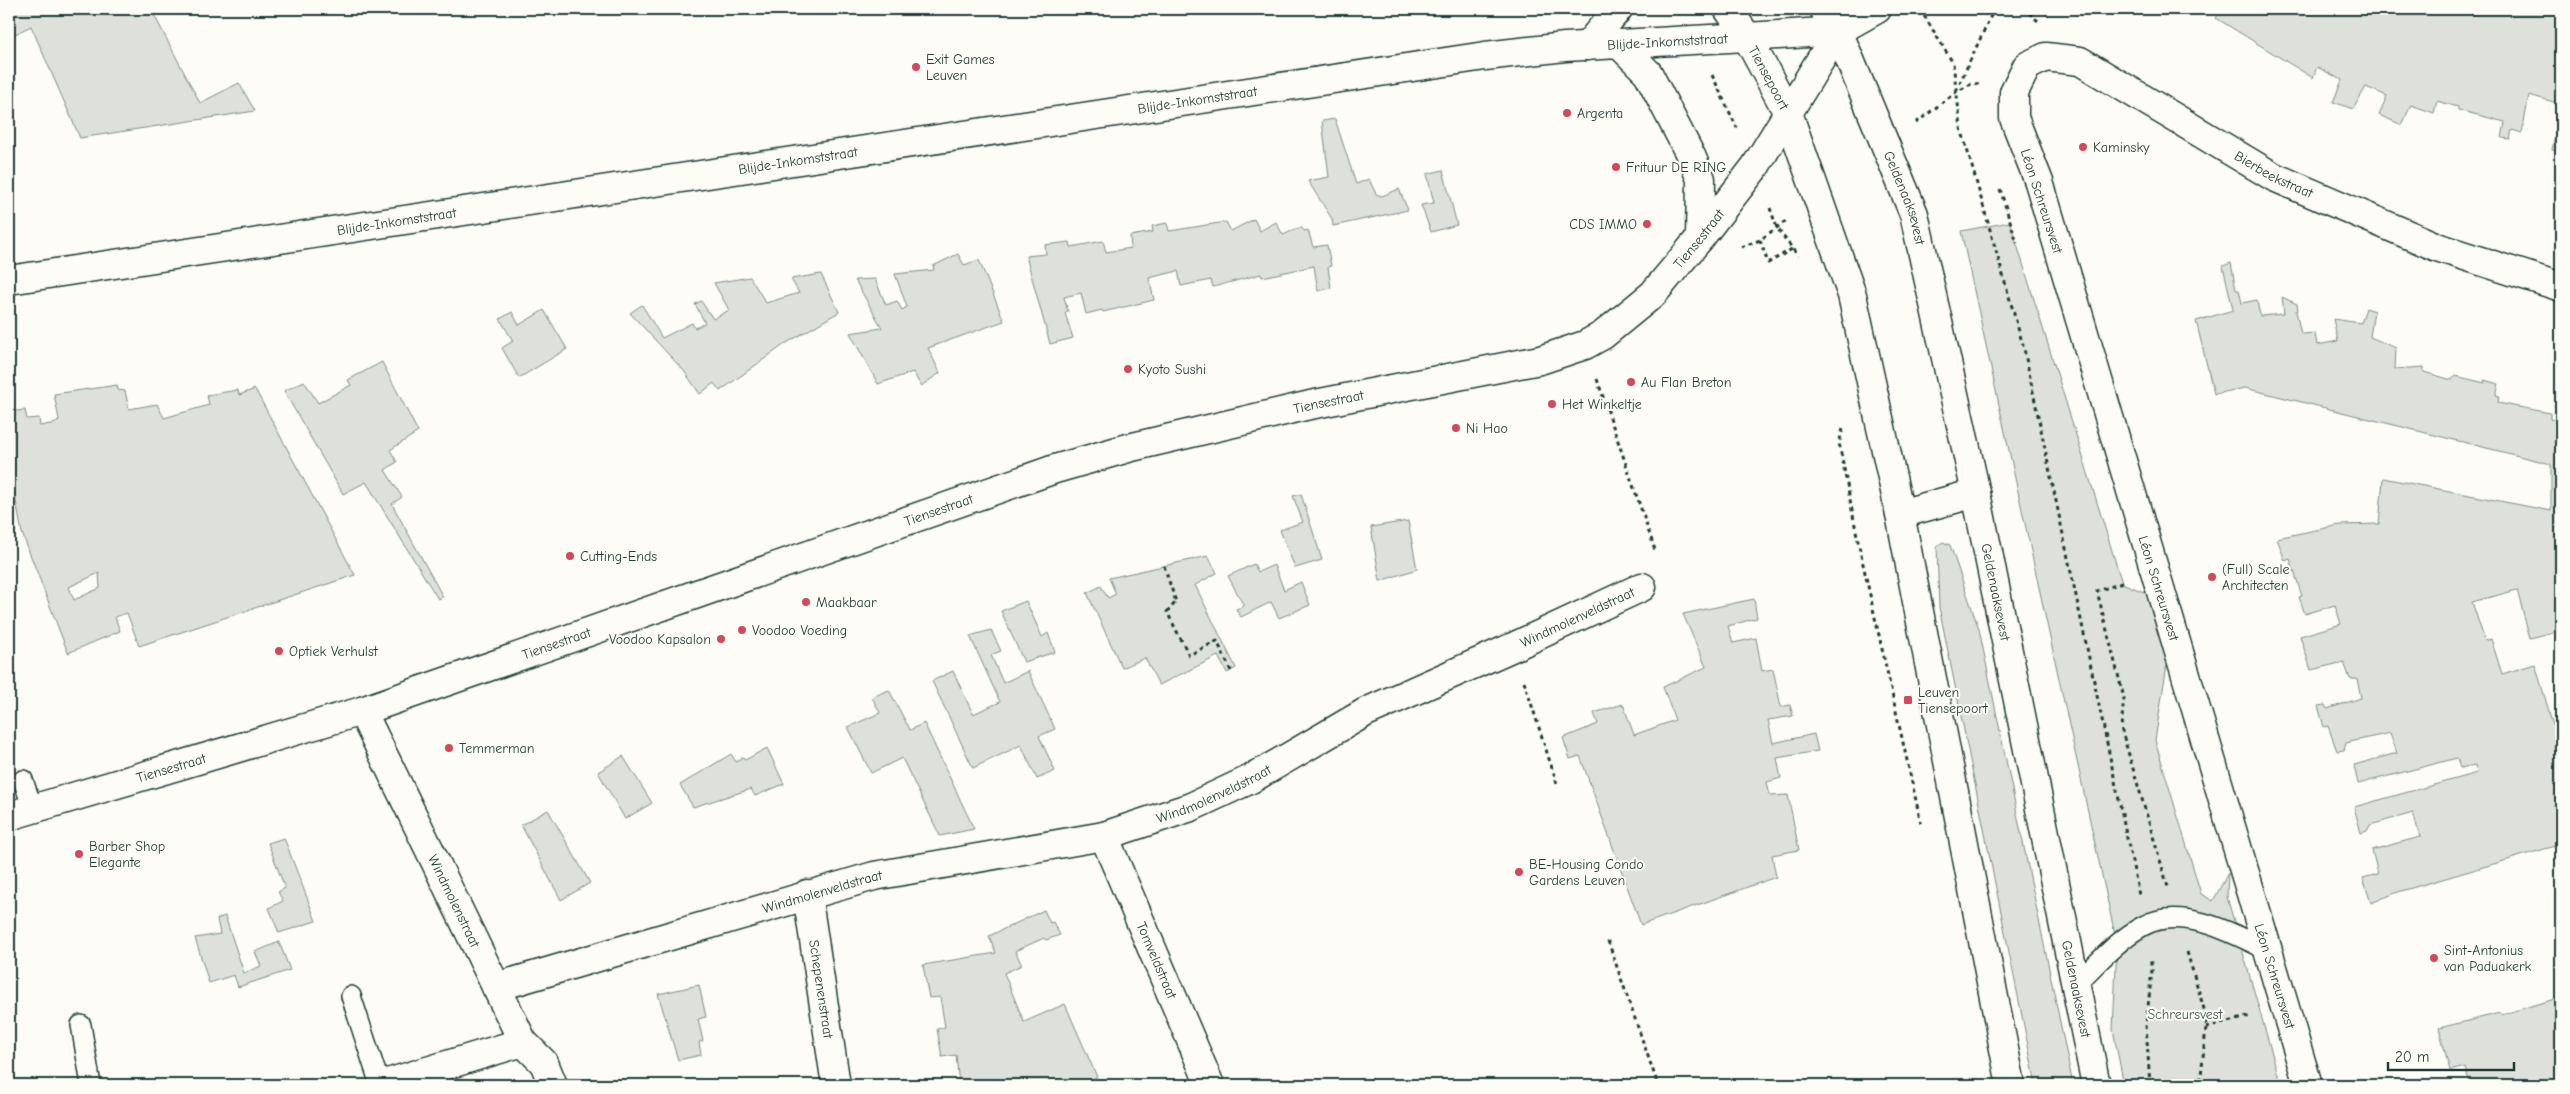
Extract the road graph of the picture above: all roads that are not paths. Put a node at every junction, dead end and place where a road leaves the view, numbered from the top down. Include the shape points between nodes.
1 (1618, 9) edge
2 (1728, 9) edge
3 (1877, 9) edge
4 (1831, 20) edge
5 (1747, 37) junction
6 (1619, 44) junction
7 (1587, 46) junction
8 (2014, 92) joint
9 (1788, 113) junction
10 (1700, 238) junction
11 (9, 280) edge
12 (2561, 287) edge
13 (1976, 493) junction
14 (1900, 514) junction
15 (1642, 587) road end
16 (362, 711) junction
17 (22, 780) dead end
18 (21, 813) edge
19 (1104, 836) junction
20 (807, 894) junction
21 (2267, 950) junction
22 (2076, 984) junction
23 (496, 987) junction
24 (351, 996) dead end
25 (81, 1025) dead end
26 (523, 1042) junction
27 (91, 1085) edge
28 (381, 1085) edge
29 (553, 1085) edge
30 (836, 1085) edge
31 (1210, 1085) edge
32 (2011, 1085) edge
33 (2096, 1085) edge
34 (2308, 1085) edge

1 - 7 street, Blijde-Inkomststraat
2 - 5 street
3 - 4 street
4 - 5 street, Tiensepoort
4 - 9 street, Tiensepoort
4 - 13 street, Geldenaaksevest via 1914,214
5 - 6 street, Blijde-Inkomststraat
5 - 9 street, Tiensepoort
6 - 7 street, Blijde-Inkomststraat
6 - 10 street via 1648,73 1701,179
7 - 11 street, Blijde-Inkomststraat via 1485,56
8 - 12 street, Bierbeekstraat via 2027,66 2046,56 2080,61 2274,177 2437,247
8 - 21 street, Léon Schreursvest via 2014,118 2038,182
9 - 10 street, Tiensestraat via 1755,167
9 - 14 street via 1852,296
10 - 16 street, Tiensestraat via 1652,294 1603,335 1540,360 1310,405 1128,448 1055,469
13 - 14 street
13 - 22 street, Geldenaaksevest
14 - 32 street
15 - 19 street, Windmolenveldstraat via 1366,712 1251,779 1191,806
16 - 18 street, Tiensestraat
16 - 23 street, Windmolenstraat
17 - 18 lane
19 - 20 street, Windmolenveldstraat via 916,867
19 - 31 street, Tomveldstraat
20 - 23 street, Windmolenveldstraat
20 - 30 street, Schepenenstraat
21 - 22 lane via 2206,924 2178,919 2161,920 2145,925 2117,944
21 - 34 street, Léon Schreursvest
22 - 33 street, Geldenaaksevest
23 - 26 street, Windmolenstraat
24 - 28 lane
25 - 27 lane
26 - 28 street
26 - 29 street, Windmolenstraat via 544,1064

